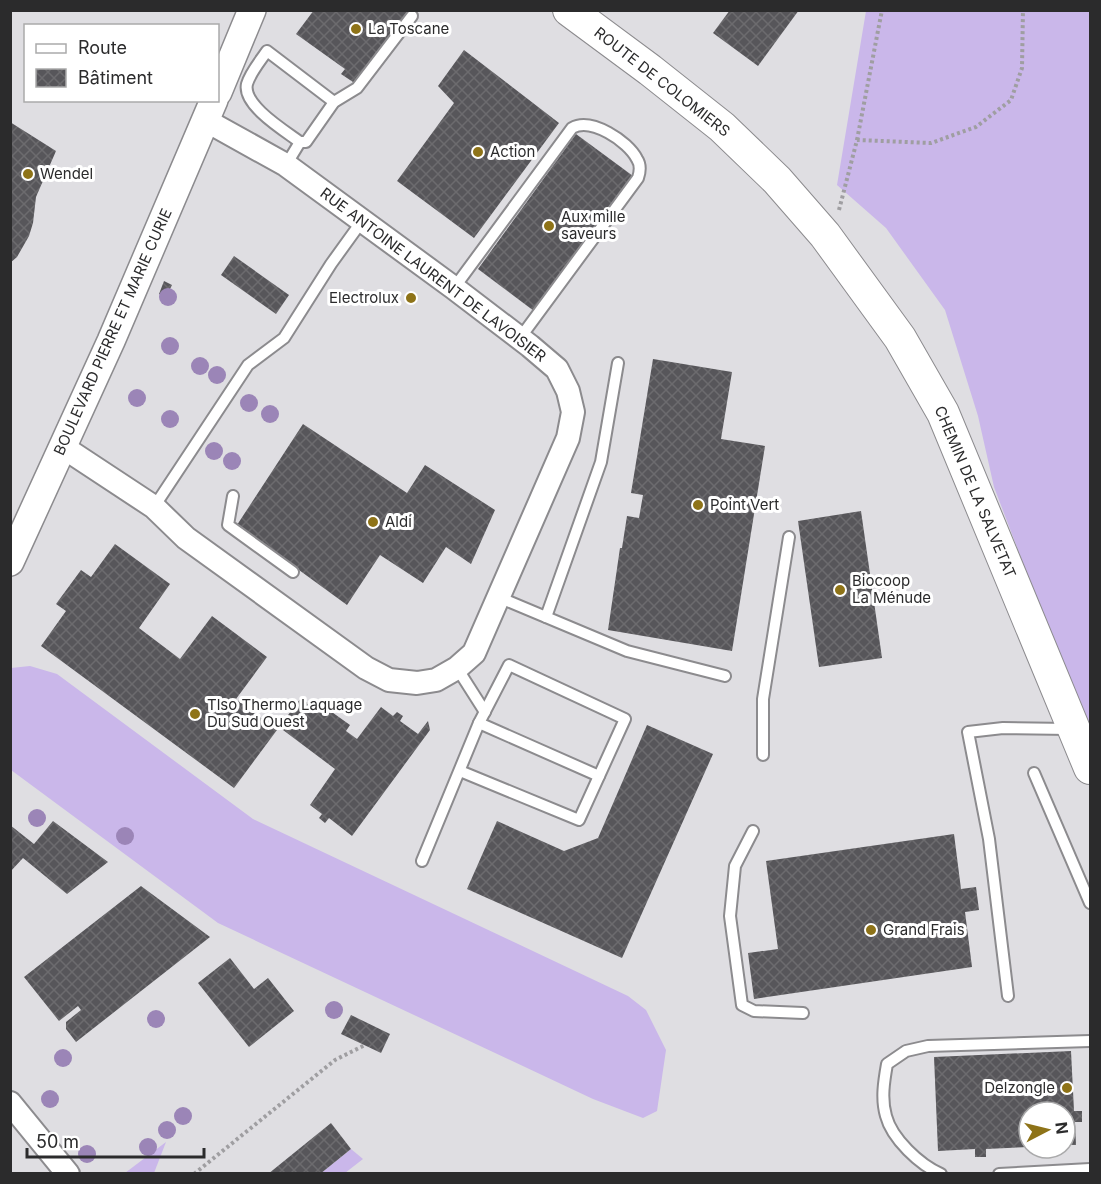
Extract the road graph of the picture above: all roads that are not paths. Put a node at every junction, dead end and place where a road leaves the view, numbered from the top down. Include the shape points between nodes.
1 (569, 10) edge
2 (252, 13) edge
3 (412, 16) dead end
4 (219, 90) edge
5 (334, 102) junction
6 (210, 110) edge
7 (300, 142) junction
8 (286, 165) junction
9 (362, 221) junction
10 (827, 238) joint
11 (454, 288) junction
12 (520, 338) junction
13 (618, 363) dead end
14 (63, 447) junction
15 (233, 496) dead end
16 (154, 507) junction
17 (789, 537) dead end
18 (10, 562) edge
19 (293, 573) dead end
20 (498, 597) junction
21 (546, 617) junction
22 (457, 668) junction
23 (725, 676) dead end
24 (484, 712) junction
25 (479, 723) junction
26 (1073, 729) junction
27 (763, 755) dead end
28 (1090, 768) edge
29 (460, 771) junction
30 (1034, 773) dead end
31 (599, 776) junction
32 (753, 831) dead end
33 (422, 861) dead end
34 (1090, 903) edge
35 (1008, 996) dead end
36 (803, 1013) dead end
37 (1090, 1041) edge
38 (10, 1102) edge
39 (1090, 1169) edge
40 (68, 1173) edge
41 (941, 1173) edge
42 (999, 1173) edge

1 - 10 main road, ROUTE DE COLOMIERS via 722,127 777,180
2 - 4 street
3 - 5 lane via 357,88
5 - 7 lane via 306,142
5 - 7 lane via 267,51 247,82 247,92 252,103
6 - 8 street, RUE ANTOINE LAURENT DE LAVOISIER
6 - 14 street, BOULEVARD PIERRE ET MARIE CURIE
7 - 8 lane
8 - 9 street, RUE ANTOINE LAURENT DE LAVOISIER
9 - 11 street, RUE ANTOINE LAURENT DE LAVOISIER
9 - 16 lane via 284,338 248,365
10 - 26 main road, CHEMIN DE LA SALVETAT via 900,338 943,413
11 - 12 street, RUE ANTOINE LAURENT DE LAVOISIER
11 - 12 lane via 572,128 594,125 621,142 638,160 638,178
12 - 20 street, RUE ANTOINE LAURENT DE LAVOISIER via 557,369 573,412 568,438
13 - 21 lane via 601,462
14 - 16 street, RUE ANTOINE LAURENT DE LAVOISIER
14 - 18 street, BOULEVARD PIERRE ET MARIE CURIE
15 - 19 lane via 228,525
16 - 22 street, RUE ANTOINE LAURENT DE LAVOISIER via 186,538 388,680 436,680
17 - 27 lane via 763,699
20 - 21 lane
20 - 22 street, RUE ANTOINE LAURENT DE LAVOISIER via 474,653
21 - 23 lane via 627,651
22 - 24 lane
24 - 25 lane
24 - 31 lane via 509,665 625,719
25 - 29 lane
25 - 31 lane
26 - 28 main road, CHEMIN DE LA SALVETAT
26 - 35 lane via 968,732 989,839
29 - 31 lane via 579,820
29 - 33 lane
30 - 34 lane
32 - 36 lane via 735,866 730,916 742,1005 754,1011
37 - 41 lane via 928,1046 906,1052 887,1064 883,1088 891,1129 915,1158
38 - 40 street
39 - 42 lane

